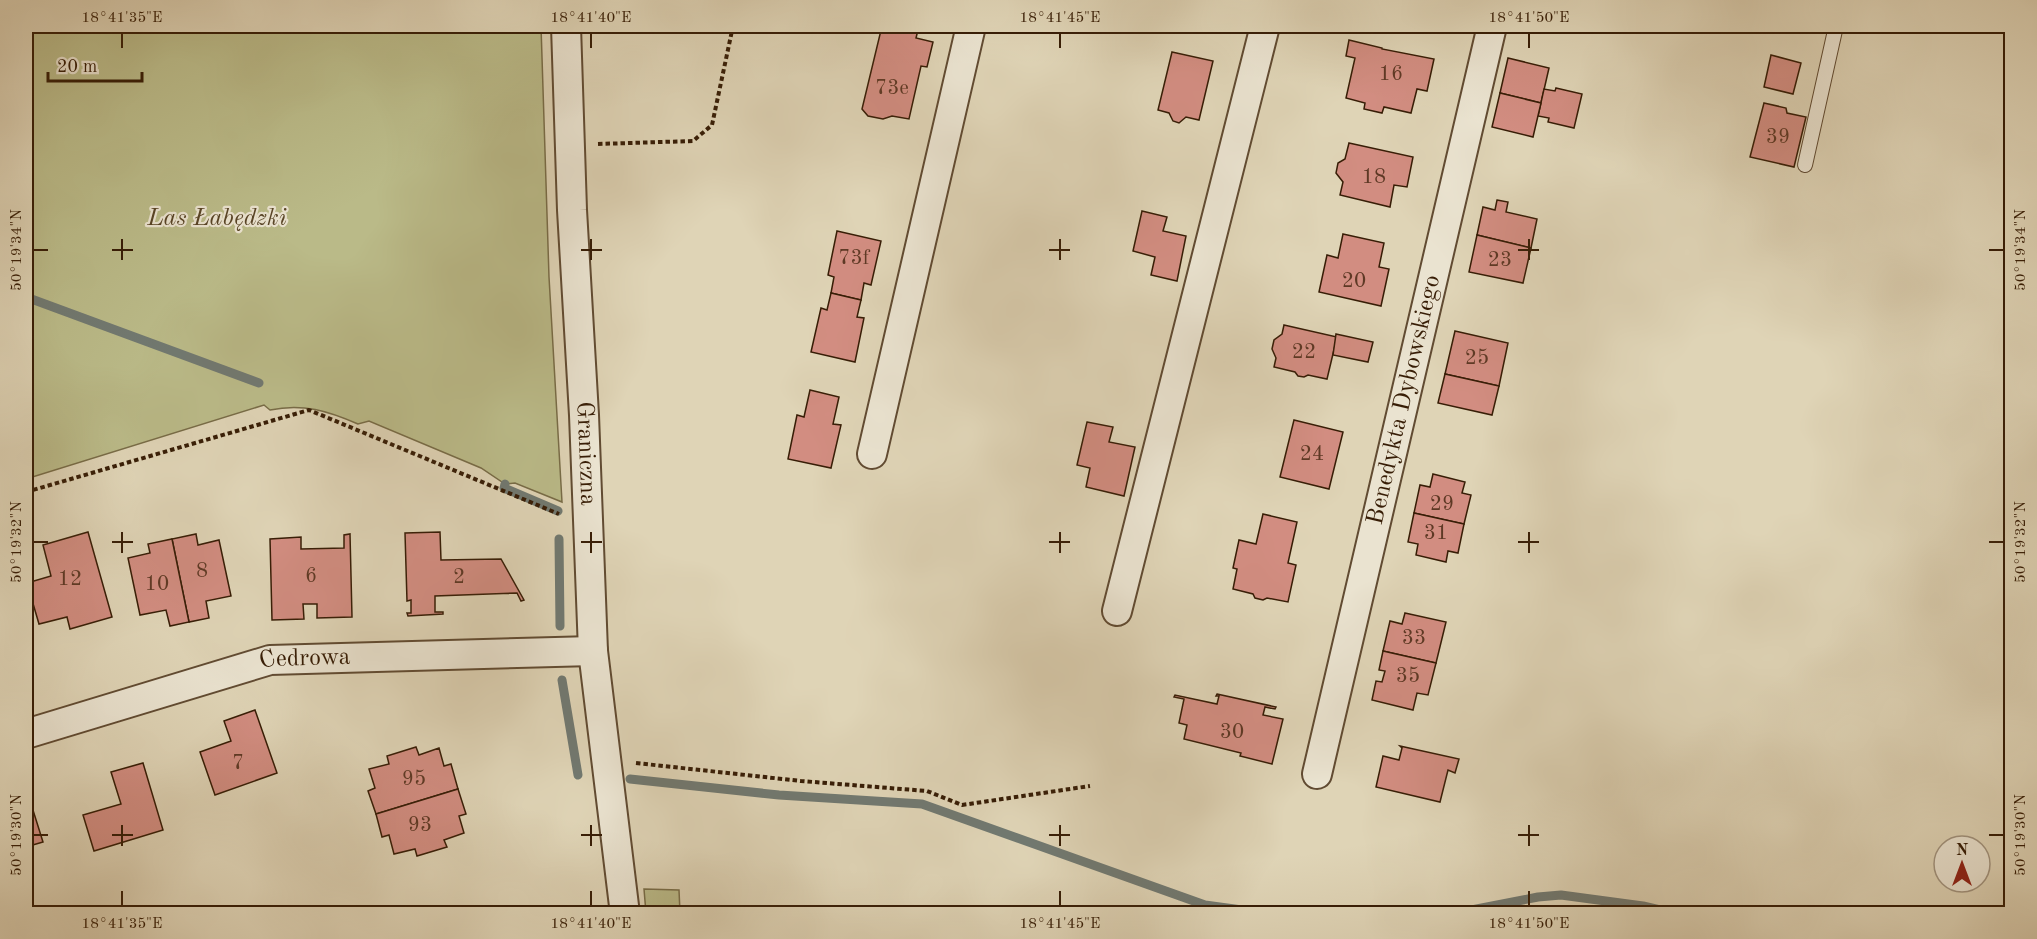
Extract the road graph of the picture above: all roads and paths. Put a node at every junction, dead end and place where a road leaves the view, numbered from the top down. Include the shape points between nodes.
1 (566, 26) edge
2 (733, 26) edge
3 (971, 26) edge
4 (1264, 26) edge
5 (1492, 26) edge
6 (1836, 26) edge
7 (570, 145) junction
8 (1805, 165) dead end
9 (873, 454) dead end
10 (26, 492) edge
11 (588, 526) junction
12 (1117, 611) dead end
13 (593, 651) junction
14 (26, 734) edge
15 (606, 759) junction
16 (1317, 774) dead end
17 (1090, 786) dead end
18 (625, 914) edge

1 - 7 street, Graniczna
2 - 7 path via 711,125 693,141
3 - 9 street
4 - 12 street
5 - 16 street, Benedykta Dybowskiego
6 - 8 lane
7 - 11 street, Graniczna
10 - 11 path via 309,410
11 - 13 street, Graniczna
13 - 14 street, Cedrowa via 270,660
13 - 15 street, Graniczna
15 - 17 path via 801,781 927,790 962,805
15 - 18 street, Graniczna

